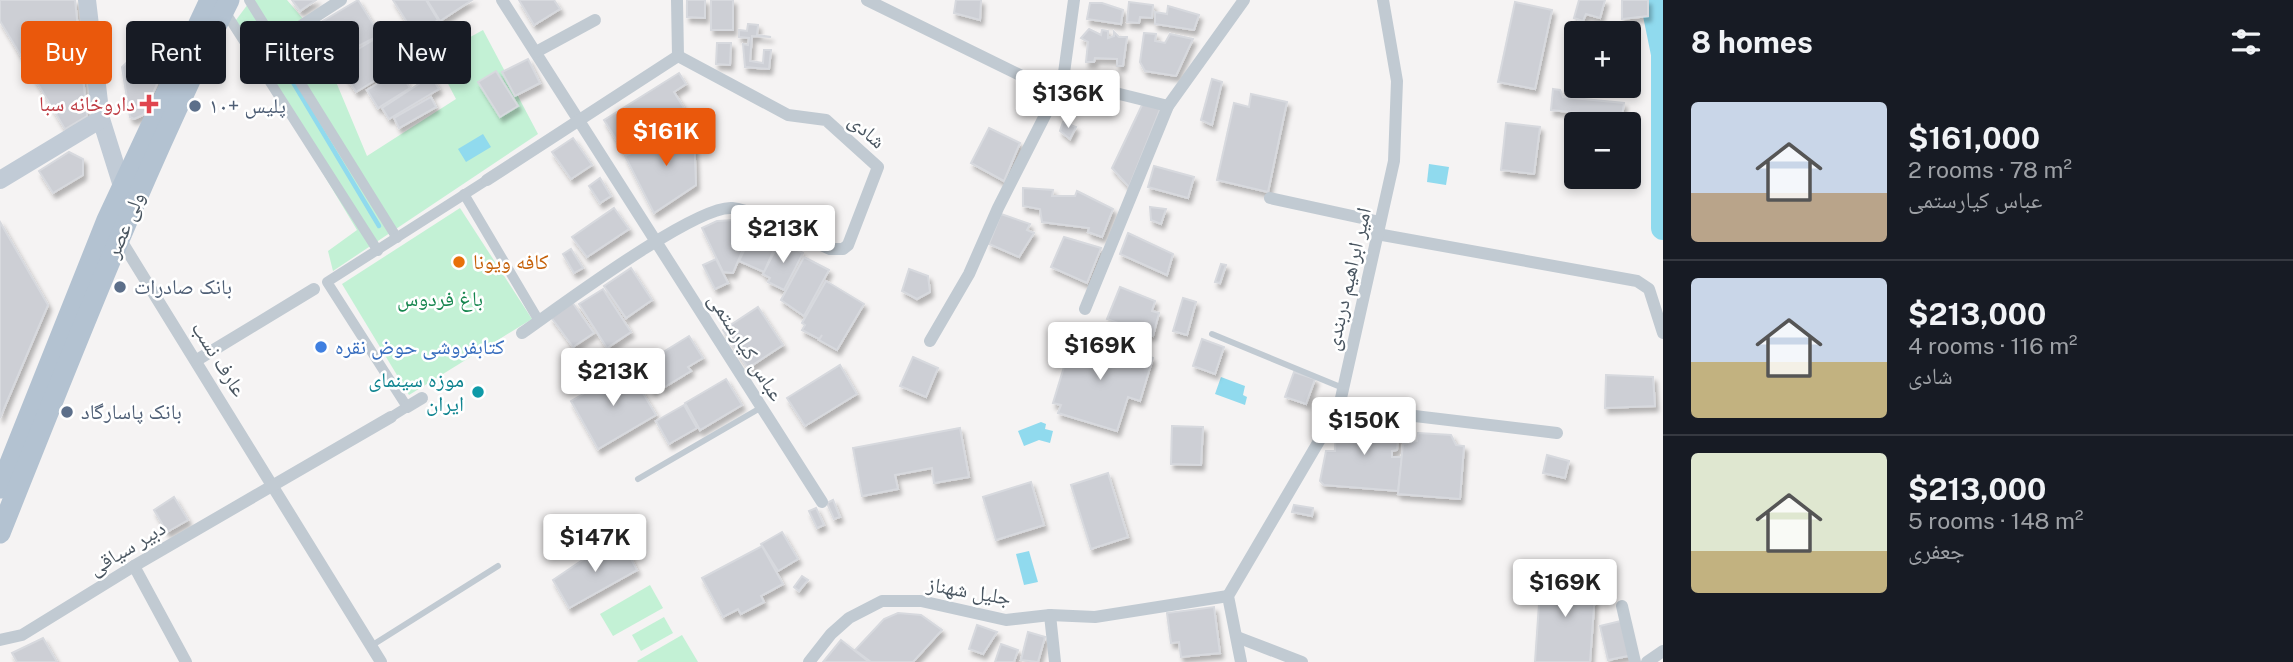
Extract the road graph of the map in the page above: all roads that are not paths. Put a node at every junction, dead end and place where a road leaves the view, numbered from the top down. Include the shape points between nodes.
1 (87, 0) edge
2 (249, 0) edge
3 (341, 0) edge
4 (502, 0) edge
5 (677, 0) edge
6 (867, 0) edge
7 (1074, 0) edge
8 (1244, 0) edge
9 (1383, 0) edge
10 (221, 3) edge
11 (595, 20) dead end
12 (309, 21) edge
13 (536, 52) junction
14 (678, 56) junction
15 (1063, 80) junction
16 (1168, 106) junction
17 (101, 119) junction
18 (580, 122) junction
19 (0, 180) edge
20 (487, 180) joint
21 (130, 191) junction
22 (464, 194) junction
23 (1270, 198) dead end
24 (107, 220) junction
25 (1379, 228) junction
26 (120, 238) junction
27 (397, 238) junction
28 (656, 241) junction
29 (379, 251) junction
30 (327, 282) junction
31 (314, 289) joint
32 (1084, 309) dead end
33 (539, 321) junction
34 (522, 333) dead end
35 (1663, 333) edge
36 (1212, 334) dead end
37 (930, 341) dead end
38 (197, 360) junction
39 (1343, 388) junction
40 (422, 398) dead end
41 (407, 407) junction
42 (762, 407) junction
43 (1339, 407) junction
44 (391, 417) joint
45 (1557, 433) dead end
46 (638, 478) dead end
47 (274, 485) junction
48 (0, 488) edge
49 (822, 502) dead end
50 (0, 533) edge
51 (134, 566) junction
52 (498, 566) dead end
53 (1228, 596) junction
54 (1622, 606) dead end
55 (1050, 615) junction
56 (1237, 637) junction
57 (0, 640) edge
58 (371, 646) junction
59 (1663, 651) edge
60 (186, 662) edge
61 (381, 662) edge
62 (809, 662) edge
63 (1055, 662) edge
64 (1241, 662) edge
65 (1302, 662) edge
66 (1635, 662) edge
67 (1647, 662) edge

1 - 17 main road
2 - 27 street
3 - 12 street
4 - 13 street, عباس کیارستمی
5 - 14 street
6 - 15 street via 1032,81
7 - 15 street
8 - 16 street
9 - 25 street, امیر ابراهیم دربندی via 1397,81 1394,161
10 - 21 main road, ولی عصر
10 - 29 street
11 - 13 street
13 - 18 street, عباس کیارستمی
14 - 18 street
14 - 28 street, شادی via 788,116 826,120 878,167 843,249 830,249 732,208 715,210
15 - 16 street
15 - 37 street via 969,274
16 - 32 street
17 - 19 main road
17 - 21 main road
18 - 20 street
18 - 28 street, عباس کیارستمی
20 - 22 street
21 - 24 main road, ولی عصر
21 - 26 main road, ولی عصر
22 - 27 street
22 - 33 street
23 - 25 street
24 - 26 street, عارف نسب
24 - 48 main road, ولی عصر
25 - 35 street via 1631,279 1647,286
25 - 39 street, امیر ابراهیم دربندی
26 - 38 street, عارف نسب
26 - 50 main road, ولی عصر
27 - 29 street
28 - 33 street
28 - 42 street, عباس کیارستمی
29 - 30 street
30 - 31 street
30 - 41 street
31 - 38 street
33 - 34 street
36 - 39 lane
38 - 47 street, عارف نسب
39 - 43 street, امیر ابراهیم دربندی
40 - 41 street
41 - 44 street
42 - 46 lane
42 - 49 street, عباس کیارستمی
43 - 45 street
43 - 53 street, امیر ابراهیم دربندی
44 - 47 street, دبیر سیاقی
47 - 51 street, دبیر سیاقی
47 - 58 street, عارف نسب
51 - 57 street, دبیر سیاقی via 22,635
51 - 60 street
52 - 58 lane
53 - 55 street, جلیل شهناز via 1094,617
53 - 56 street
54 - 66 street
55 - 62 street, جلیل شهناز via 1006,620 920,601 882,601 849,618
55 - 63 street
56 - 64 street
56 - 65 street
58 - 61 street, عارف نسب
59 - 67 street

